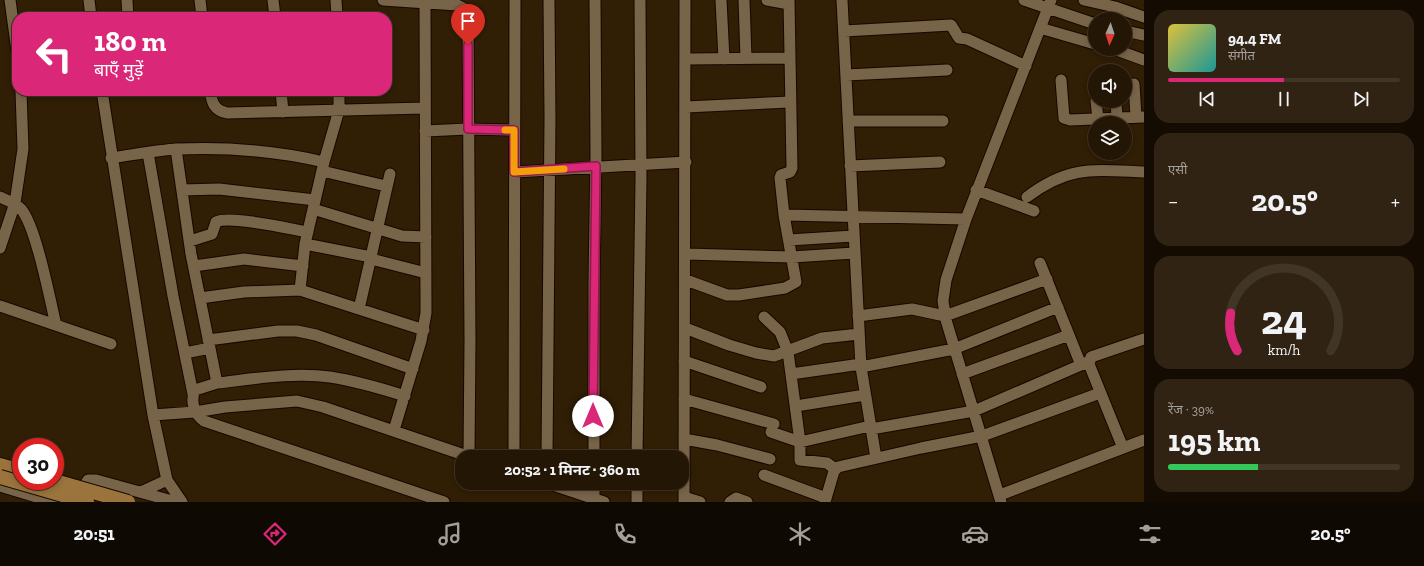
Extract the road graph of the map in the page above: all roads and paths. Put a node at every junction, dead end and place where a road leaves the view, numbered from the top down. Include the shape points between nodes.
1 (10, 0) edge
2 (89, 0) edge
3 (127, 0) edge
4 (200, 0) edge
5 (273, 0) edge
6 (336, 0) edge
7 (383, 0) edge
8 (514, 0) edge
9 (549, 0) edge
10 (595, 0) edge
11 (640, 0) edge
12 (685, 0) edge
13 (721, 0) edge
14 (744, 0) edge
15 (767, 0) edge
16 (842, 0) edge
17 (1024, 0) edge
18 (1084, 0) edge
19 (425, 2) junction
20 (789, 2) edge
21 (1049, 4) edge
22 (90, 12) edge
23 (128, 12) edge
24 (201, 12) edge
25 (274, 12) edge
26 (337, 12) edge
27 (12, 15) edge
28 (1144, 17) edge
29 (1088, 21) edge
30 (1040, 28) junction
31 (844, 31) junction
32 (1132, 32) edge
33 (1144, 35) edge
34 (1088, 42) edge
35 (1132, 56) edge
36 (746, 58) junction
37 (789, 58) junction
38 (687, 59) junction
39 (724, 59) junction
40 (1144, 60) edge
41 (1026, 66) junction
42 (947, 70) dead end
43 (846, 75) junction
44 (1061, 80) dead end
45 (1134, 84) dead end
46 (21, 96) edge
47 (103, 96) edge
48 (211, 96) edge
49 (281, 96) edge
50 (339, 96) edge
51 (790, 102) junction
52 (686, 107) junction
53 (425, 108) junction
54 (339, 110) junction
55 (283, 112) junction
56 (1140, 117) edge
57 (1088, 119) edge
58 (848, 120) junction
59 (943, 121) dead end
60 (468, 129) junction
61 (514, 130) junction
62 (425, 131) junction
63 (176, 149) junction
64 (148, 153) junction
65 (111, 158) junction
66 (686, 162) junction
67 (940, 162) dead end
68 (641, 165) junction
69 (596, 166) junction
70 (850, 166) junction
71 (323, 167) junction
72 (549, 170) junction
73 (514, 172) junction
74 (1144, 172) edge
75 (390, 174) dead end
76 (386, 186) junction
77 (182, 190) junction
78 (976, 190) junction
79 (1027, 197) dead end
80 (0, 198) edge
81 (15, 203) junction
82 (314, 204) junction
83 (1034, 211) dead end
84 (784, 215) junction
85 (852, 216) junction
86 (966, 219) junction
87 (378, 229) junction
88 (308, 232) junction
89 (853, 236) junction
90 (426, 237) junction
91 (789, 240) junction
92 (190, 241) junction
93 (305, 244) junction
94 (0, 248) edge
95 (854, 253) junction
96 (686, 254) junction
97 (792, 258) junction
98 (371, 259) junction
99 (1040, 263) dead end
100 (194, 266) junction
101 (303, 266) junction
102 (426, 273) junction
103 (1047, 279) junction
104 (686, 280) junction
105 (300, 290) junction
106 (200, 298) junction
107 (0, 306) edge
108 (1058, 307) junction
109 (359, 309) junction
110 (858, 316) junction
111 (945, 316) junction
112 (764, 317) dead end
113 (56, 325) junction
114 (685, 328) junction
115 (424, 330) junction
116 (859, 334) junction
117 (1069, 335) junction
118 (1144, 339) edge
119 (110, 344) dead end
120 (209, 344) junction
121 (954, 349) junction
122 (788, 352) junction
123 (185, 353) junction
124 (684, 362) junction
125 (1086, 363) junction
126 (861, 366) junction
127 (413, 369) junction
128 (791, 374) junction
129 (962, 374) junction
130 (217, 383) junction
131 (761, 387) dead end
132 (1100, 393) junction
133 (193, 394) junction
134 (865, 395) junction
135 (405, 396) junction
136 (684, 399) junction
137 (796, 406) junction
138 (974, 411) junction
139 (195, 412) junction
140 (153, 415) junction
141 (870, 427) junction
142 (394, 430) junction
143 (982, 436) junction
144 (684, 439) junction
145 (1144, 440) edge
146 (800, 442) junction
147 (1123, 448) junction
148 (470, 450) edge
149 (514, 450) edge
150 (547, 450) edge
151 (594, 450) edge
152 (637, 450) edge
153 (455, 452) edge
154 (876, 458) junction
155 (770, 459) dead end
156 (0, 465) edge
157 (12, 468) edge
158 (835, 469) junction
159 (764, 475) dead end
160 (0, 477) edge
161 (168, 480) junction
162 (64, 484) edge
163 (0, 486) edge
164 (568, 490) edge
165 (596, 490) edge
166 (637, 490) edge
167 (140, 492) junction
168 (1000, 498) edge
169 (599, 500) edge
170 (684, 500) edge
171 (826, 500) edge
172 (53, 502) edge
173 (77, 502) edge
174 (87, 502) edge
175 (128, 502) edge
176 (176, 502) edge
177 (182, 502) edge
178 (444, 502) edge
179 (637, 502) edge
180 (700, 502) edge
181 (730, 502) edge
182 (747, 502) edge

1 - 27 street
2 - 22 street
3 - 23 street
4 - 24 street
5 - 25 street
6 - 26 street
7 - 19 street
8 - 61 street
9 - 72 street
10 - 69 street
11 - 68 street
12 - 38 street
13 - 39 street
14 - 36 street
15 - 20 street
16 - 31 street
17 - 21 street
18 - 28 street
19 - 53 street
19 - 60 street via 457,5 466,12
20 - 37 street
21 - 29 street
21 - 30 street
30 - 34 street
30 - 41 street
31 - 41 street via 951,25 959,38
31 - 43 street
32 - 33 street
35 - 40 street
36 - 37 street
36 - 39 street
37 - 51 street
38 - 39 street
38 - 52 street
41 - 78 street
42 - 43 street
43 - 58 street
44 - 57 street via 1064,118
45 - 56 street
46 - 81 street via 23,149
47 - 65 street
48 - 55 street via 212,102 220,112
49 - 55 street
50 - 54 street
51 - 52 street
51 - 84 street via 792,168 780,178
52 - 66 street
53 - 54 street
53 - 62 street
54 - 55 street
54 - 71 street
58 - 59 street
58 - 70 street
60 - 61 street
60 - 62 street
60 - 148 street
61 - 73 street
62 - 90 street
63 - 64 street
63 - 71 street via 218,148 281,153
63 - 77 street
64 - 65 street
64 - 123 street
65 - 140 street
66 - 68 street
66 - 96 street
67 - 70 street
68 - 69 street
68 - 152 street
69 - 72 street
69 - 151 street
70 - 85 street
71 - 76 street
71 - 82 street
72 - 73 street
72 - 150 street
73 - 149 street
74 - 79 street via 1084,170 1057,178
75 - 76 street
76 - 87 street
77 - 82 street via 219,189
77 - 92 street
78 - 83 street
78 - 86 street
80 - 81 street
81 - 94 street
81 - 113 street via 31,225
82 - 87 street
82 - 88 street
84 - 85 street
84 - 91 street
85 - 86 street
85 - 89 street
86 - 111 street via 946,280 943,301
87 - 90 street via 402,236
87 - 98 street
88 - 92 street via 223,220 216,222 212,234
88 - 93 street
89 - 91 street
89 - 95 street
90 - 102 street
91 - 97 street
92 - 100 street
93 - 98 street
93 - 101 street
95 - 97 street
95 - 110 street
96 - 97 street
96 - 104 street
97 - 104 street via 796,282 785,288 727,295
98 - 102 street
98 - 109 street
99 - 103 street
100 - 101 street via 244,259
100 - 106 street
101 - 105 street
102 - 115 street
103 - 108 street
103 - 111 street
104 - 114 street
105 - 106 street via 244,292
105 - 109 street
106 - 120 street
107 - 113 street
108 - 117 street
108 - 121 street
109 - 115 street
110 - 111 street via 912,309
110 - 116 street
111 - 121 street
112 - 122 street via 780,332
113 - 119 street
114 - 122 street via 756,354 774,356
114 - 124 street
115 - 127 street
116 - 122 street via 822,338
116 - 126 street
117 - 125 street
117 - 129 street
118 - 125 street via 1091,357
120 - 123 street
120 - 127 street via 278,331 297,331 316,335
120 - 130 street
121 - 126 street
121 - 129 street
122 - 128 street
123 - 133 street
124 - 131 street
124 - 136 street
125 - 132 street via 1089,364
125 - 138 street
126 - 128 street
126 - 134 street
127 - 135 street
128 - 137 street
129 - 138 street
130 - 133 street via 198,388
130 - 135 street via 297,376 329,377
132 - 143 street
132 - 147 street
133 - 139 street
134 - 137 street
134 - 141 street
135 - 142 street
136 - 144 street
136 - 146 street via 772,428
137 - 146 street
138 - 141 street
138 - 143 street
139 - 140 street
139 - 142 street via 225,406 297,401
139 - 178 street via 204,421
140 - 161 street
141 - 146 street
141 - 154 street
142 - 153 street
143 - 154 street
143 - 168 street
144 - 155 street
144 - 170 street
145 - 147 street
146 - 158 street via 802,462 827,463
147 - 168 street
154 - 158 street
156 - 157 main road
158 - 171 street
159 - 171 street
160 - 174 main road, bridge
161 - 167 street
161 - 177 street
162 - 175 main road, bridge
163 - 172 street
164 - 169 street
165 - 169 street
166 - 179 street
167 - 173 street via 88,480 79,493
167 - 176 street
170 - 180 street
181 - 182 street via 736,498

